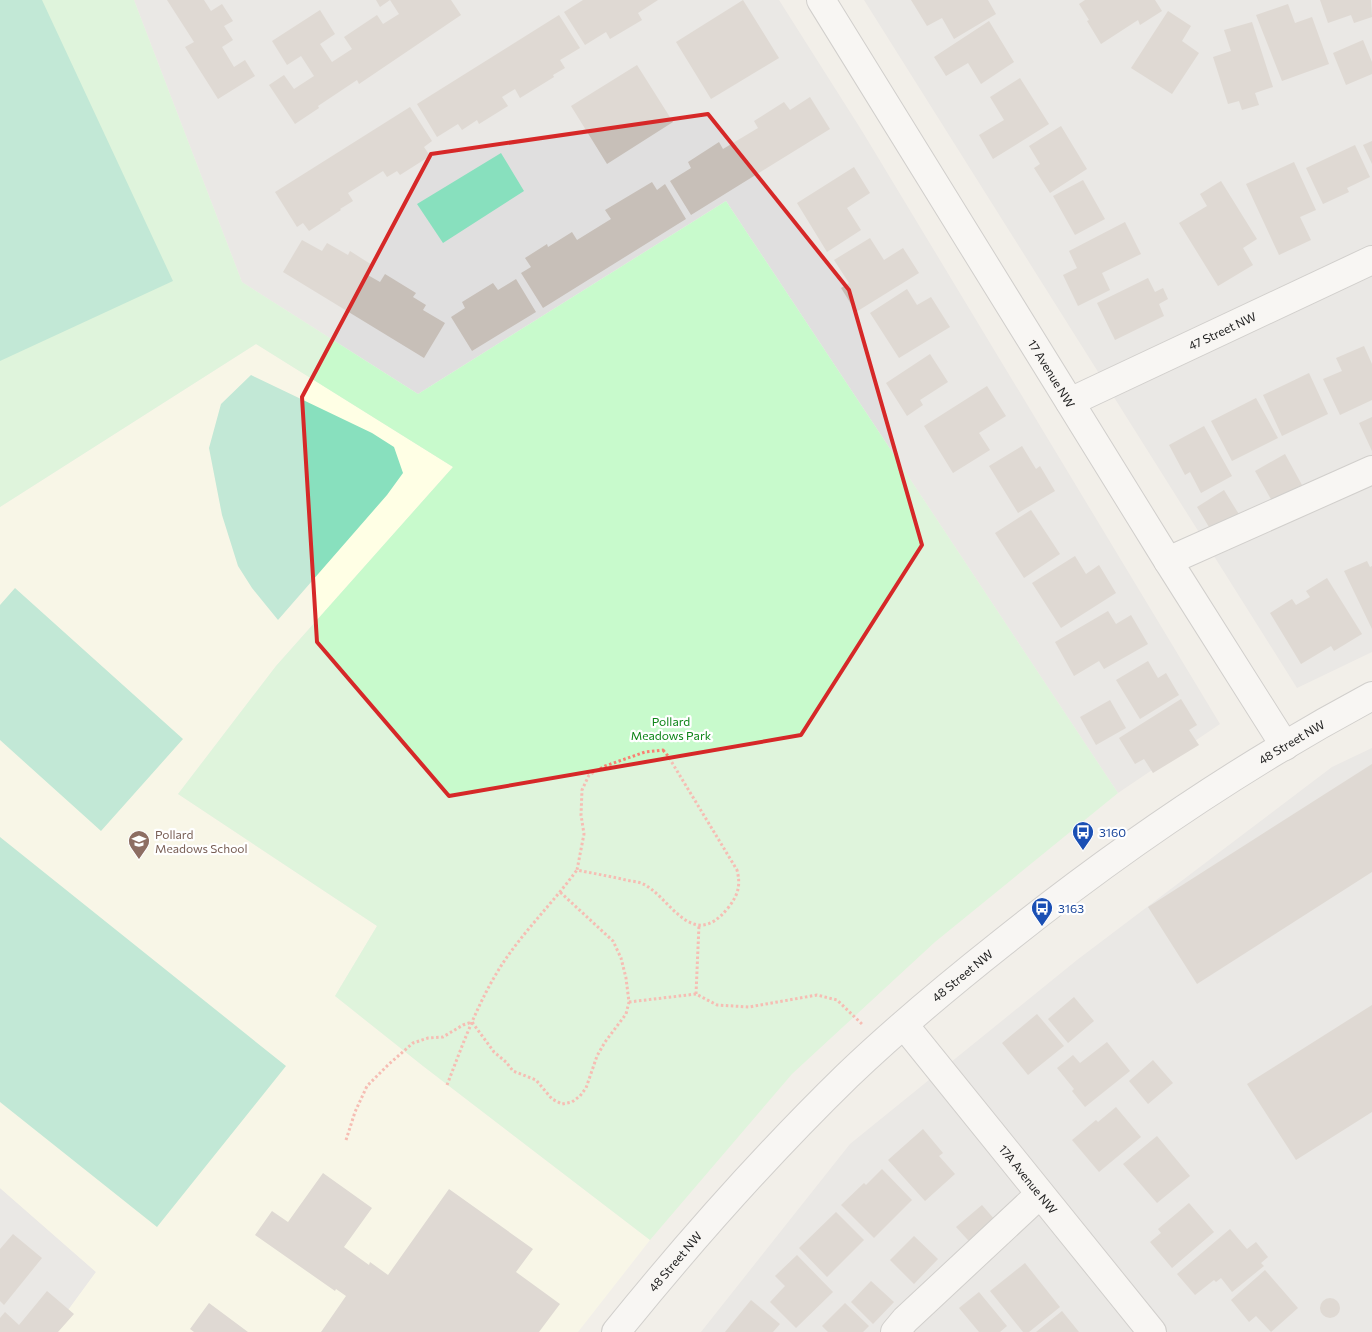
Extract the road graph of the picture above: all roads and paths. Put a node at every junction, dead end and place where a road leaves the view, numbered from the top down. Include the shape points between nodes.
1 (821, 0) edge
2 (1372, 260) edge
3 (1070, 402) junction
4 (1372, 470) edge
5 (1168, 561) junction
6 (1372, 696) edge
7 (1285, 746) junction
8 (577, 870) junction
9 (560, 892) junction
10 (699, 925) junction
11 (696, 994) junction
12 (629, 1002) junction
13 (472, 1022) junction
14 (904, 1025) junction
15 (864, 1026) dead end
16 (447, 1085) dead end
17 (346, 1140) dead end
18 (1040, 1194) junction
19 (905, 1328) edge
20 (616, 1332) edge
21 (1152, 1332) edge

1 - 3 street, 17 Avenue NW
2 - 3 street, 47 Street NW
3 - 5 street, 17 Avenue NW
4 - 5 street
5 - 7 street, 17 Avenue NW
6 - 7 street, 48 Street NW
7 - 14 street, 48 Street NW via 1149,833 1068,890
8 - 9 path
8 - 10 path via 641,883 684,920
8 - 10 path via 584,834 582,790 589,776 605,766 645,752 663,750 737,870 740,883 734,900 725,911 712,922
9 - 12 path via 614,941 625,971
9 - 13 path via 508,957 478,1006
10 - 11 path
11 - 12 path
11 - 15 path via 717,1005 749,1007 817,995 838,1000
12 - 13 path via 626,1014 597,1056 586,1088 572,1102 562,1104 552,1099 536,1080 513,1072
13 - 16 path
13 - 17 path via 443,1037 413,1043 389,1064 367,1086
14 - 18 street, 17A Avenue NW
14 - 20 street, 48 Street NW via 849,1074 756,1169 702,1228
18 - 19 street
18 - 21 street, 17A Avenue NW

